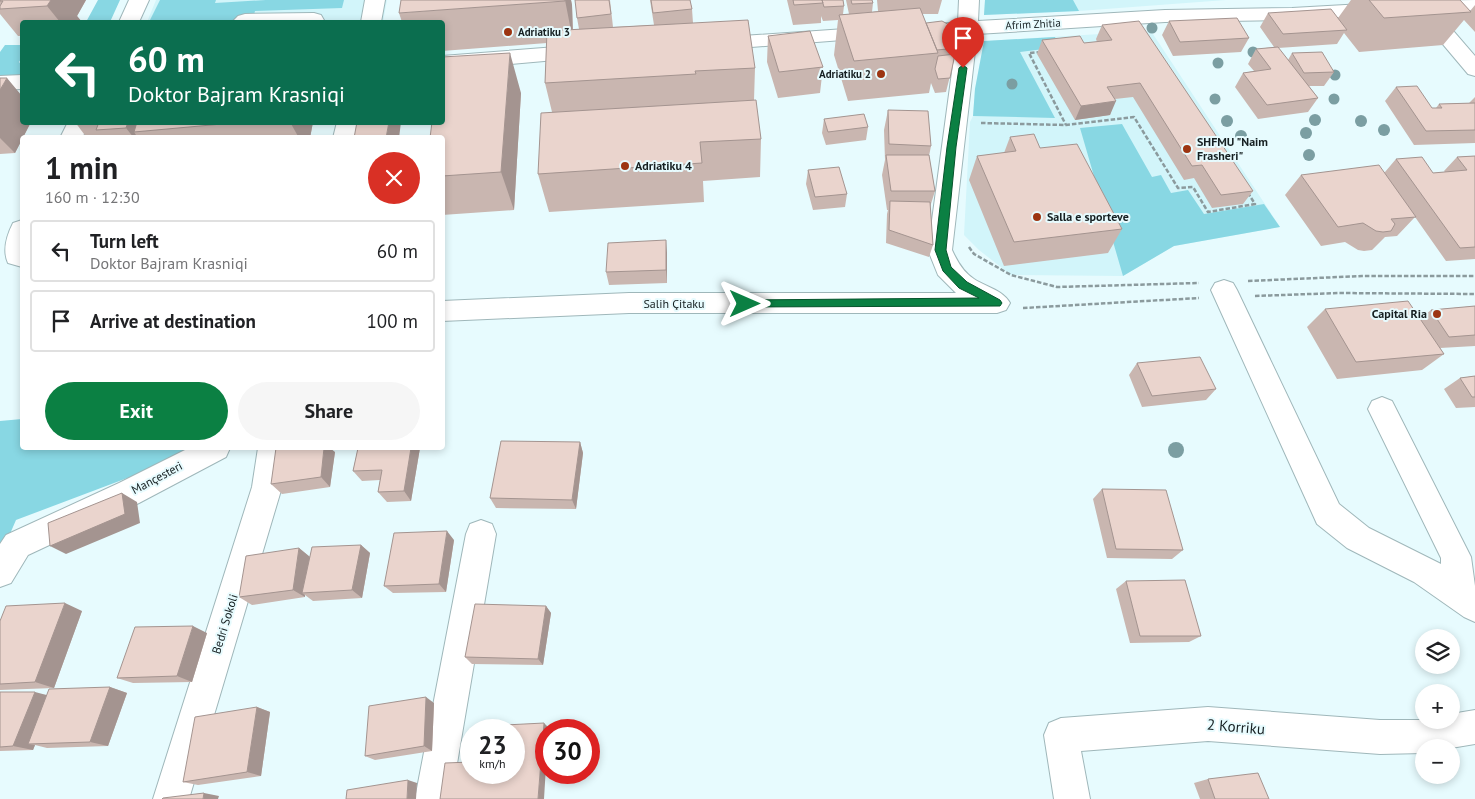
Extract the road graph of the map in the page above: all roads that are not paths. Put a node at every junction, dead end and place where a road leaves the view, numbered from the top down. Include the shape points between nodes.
1 (139, 0) edge
2 (375, 0) edge
3 (969, 0) edge
4 (1475, 4) edge
5 (1421, 7) junction
6 (130, 20) edge
7 (245, 20) edge
8 (295, 20) edge
9 (295, 20) edge
10 (314, 20) edge
11 (371, 20) edge
12 (968, 28) junction
13 (697, 45) edge
14 (598, 51) edge
15 (445, 63) edge
16 (1475, 70) edge
17 (20, 82) edge
18 (0, 83) edge
19 (20, 234) edge
20 (20, 257) edge
21 (1224, 290) dead end
22 (445, 311) edge
23 (1382, 409) dead end
24 (212, 450) edge
25 (272, 450) edge
26 (481, 534) dead end
27 (0, 572) edge
28 (1467, 600) edge
29 (1475, 727) edge
30 (171, 799) edge
31 (433, 799) edge
32 (1072, 799) edge

1 - 6 street
2 - 11 street
3 - 12 street
4 - 5 street, Afrim Zhitia
5 - 12 street, Afrim Zhitia via 1165,16
5 - 16 street
7 - 8 street
9 - 10 street
12 - 13 street, Afrim Zhitia
12 - 22 street, Salih Çitaku via 940,250 947,268 963,285 996,303 629,304
14 - 15 street
17 - 18 street
19 - 20 street
21 - 28 street via 1328,514 1358,538 1425,571
23 - 28 street via 1456,557
24 - 27 street, Mançesteri via 17,545
25 - 30 street, Bedri Sokoli via 267,486
26 - 31 street
29 - 32 street, 2 Korriku via 1426,736 1380,738 1208,724 1061,735

